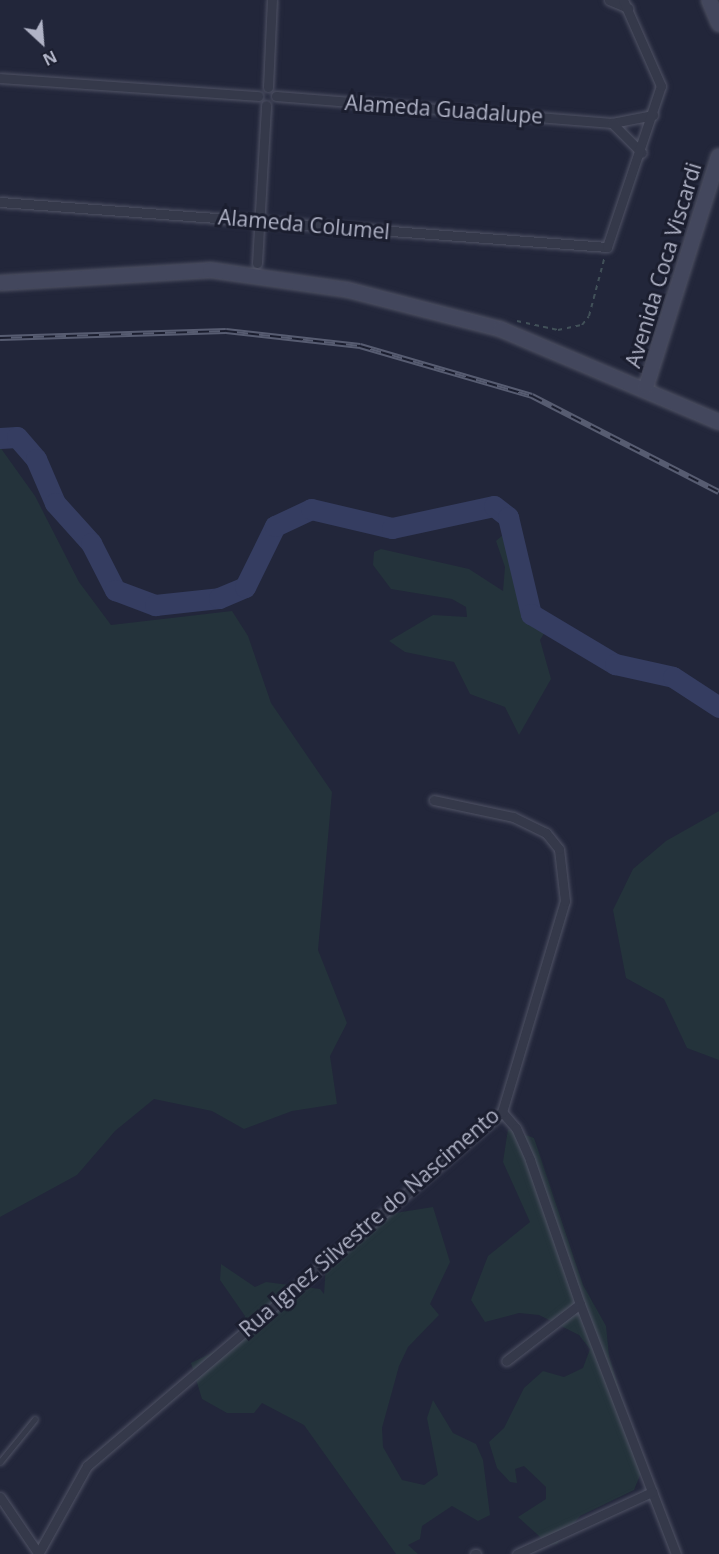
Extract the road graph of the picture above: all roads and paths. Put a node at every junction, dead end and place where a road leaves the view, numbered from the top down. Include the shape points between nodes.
1 (272, 0) edge
2 (609, 0) edge
3 (709, 0) edge
4 (626, 4) edge
5 (719, 24) edge
6 (0, 78) edge
7 (268, 87) junction
8 (258, 96) junction
9 (276, 96) junction
10 (266, 105) junction
11 (653, 115) junction
12 (612, 123) junction
13 (642, 153) junction
14 (719, 156) edge
15 (0, 202) edge
16 (259, 220) junction
17 (607, 247) junction
18 (257, 262) dead end
19 (0, 283) edge
20 (505, 318) dead end
21 (646, 387) junction
22 (719, 422) edge
23 (434, 800) dead end
24 (502, 1112) junction
25 (580, 1304) junction
26 (506, 1361) dead end
27 (35, 1419) dead end
28 (0, 1462) edge
29 (652, 1492) junction
30 (0, 1497) edge
31 (38, 1554) edge
32 (517, 1554) edge
33 (676, 1554) edge

1 - 7 street
2 - 4 street
3 - 5 main road
4 - 11 street via 661,79
6 - 8 street
7 - 8 street
7 - 9 street
8 - 10 street
9 - 10 street
9 - 12 street, Alameda Guadalupe
10 - 16 street
11 - 12 street, Alameda Guadalupe
11 - 13 street
12 - 13 street
13 - 17 street
14 - 21 main road, Avenida Coca Viscardi
15 - 16 street, Alameda Columel
16 - 17 street, Alameda Columel
16 - 18 street
17 - 20 path via 589,316 582,325 558,330
19 - 21 main road via 237,272 442,310
21 - 22 main road
23 - 24 street, Rua Ignez Silvestre do Nascimento via 513,817 546,833 560,849 566,901
24 - 25 street via 516,1128 530,1160
24 - 31 street, Rua Ignez Silvestre do Nascimento via 87,1466
25 - 26 street
25 - 29 street
27 - 28 lane
29 - 32 street
29 - 33 street
30 - 31 street

